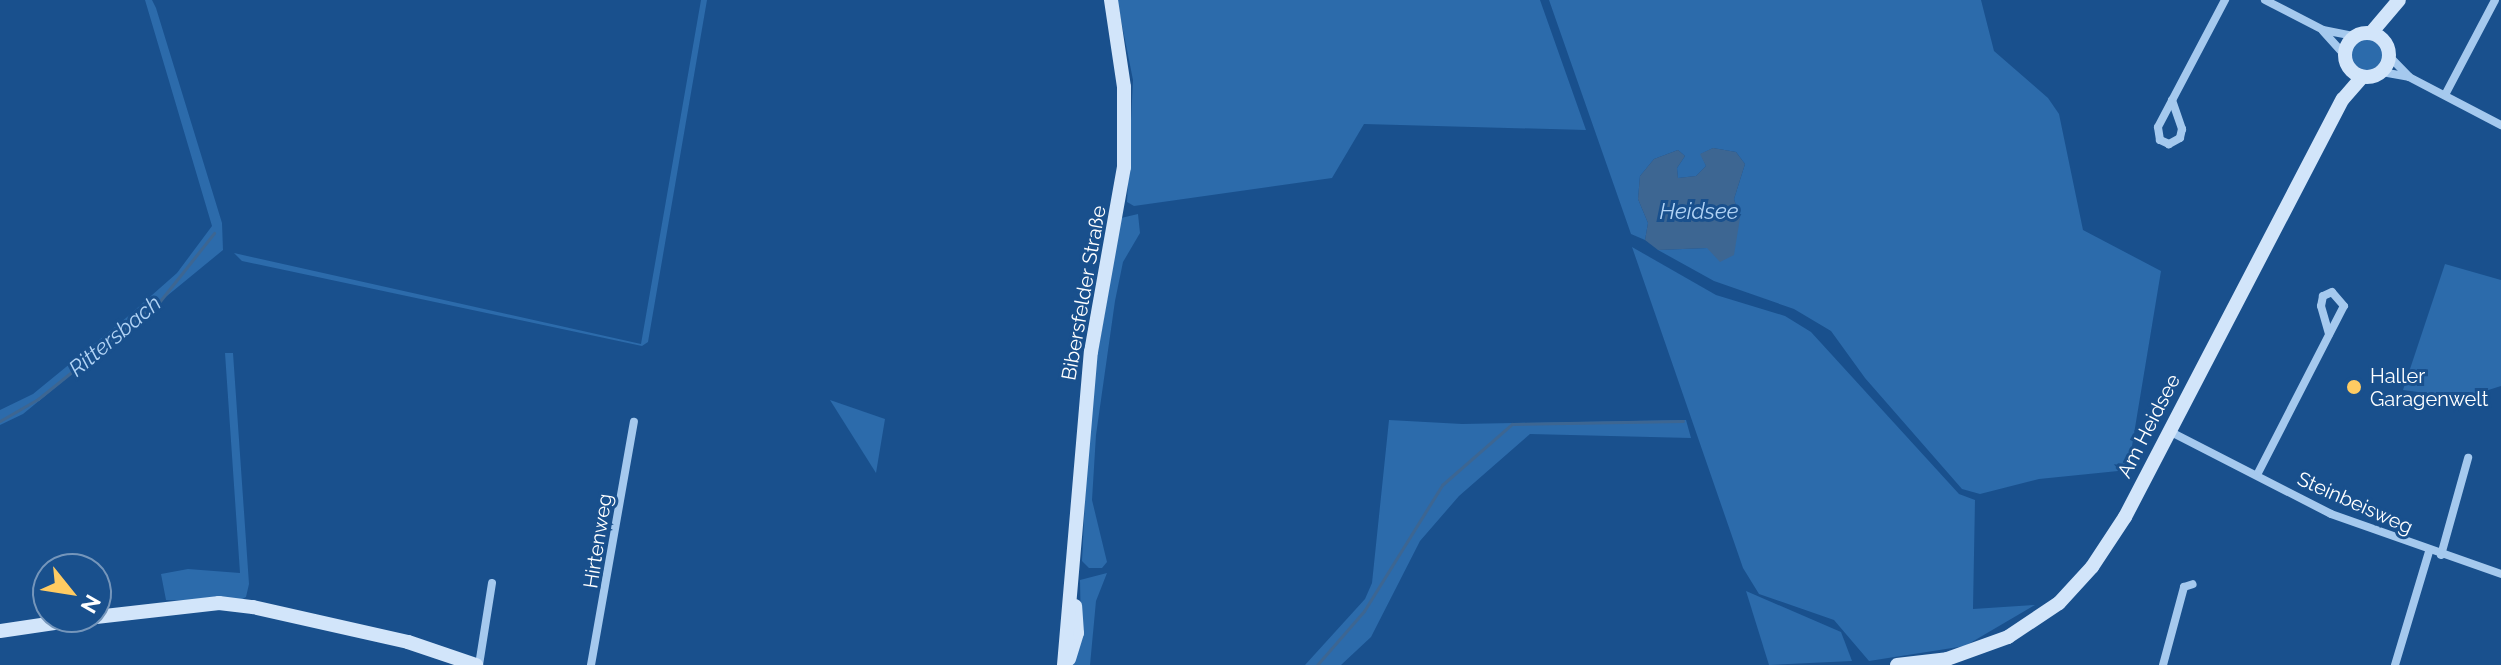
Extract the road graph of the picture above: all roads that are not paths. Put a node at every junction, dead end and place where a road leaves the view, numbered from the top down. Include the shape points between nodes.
1 (1111, 0) edge
2 (2225, 0) edge
3 (2265, 0) edge
4 (2491, 2) edge
5 (2395, 6) edge
6 (2323, 30) junction
7 (2354, 36) junction
8 (2377, 36) junction
9 (2389, 56) junction
10 (2351, 67) junction
11 (2382, 72) junction
12 (2409, 77) junction
13 (2445, 95) junction
14 (2172, 100) junction
15 (2501, 125) edge
16 (2329, 334) junction
17 (634, 422) dead end
18 (2168, 431) junction
19 (2468, 458) dead end
20 (2257, 475) junction
21 (2429, 552) junction
22 (2441, 555) junction
23 (2501, 574) edge
24 (492, 583) dead end
25 (2193, 584) dead end
26 (112, 615) edge
27 (32, 626) edge
28 (0, 631) edge
29 (478, 665) edge
30 (591, 665) edge
31 (1066, 665) edge
32 (1897, 665) edge
33 (2163, 665) edge
34 (2395, 665) edge

1 - 31 street, Bibersfelder Straße via 1124,87 1124,167 1091,352 1073,593 1077,633
2 - 14 street
3 - 6 street
4 - 13 street
5 - 8 street
6 - 7 street
6 - 10 street
7 - 8 street
7 - 10 street, Am Heidsee
8 - 9 street
9 - 11 street
9 - 12 street
10 - 11 street
10 - 18 street, Am Heidsee via 2343,99
11 - 12 street
12 - 13 street
13 - 15 street
14 - 14 street via 2182,129 2180,138 2169,144 2160,140 2158,127
16 - 16 street via 2321,306 2323,296 2332,292 2342,297 2344,306
16 - 20 street
17 - 30 street, Hirtenweg
18 - 20 street, Steinbeisweg
18 - 32 street, Am Heidsee via 2111,541 2059,603 1987,646 1947,659
19 - 22 street
20 - 21 street, Steinbeisweg via 2331,514
21 - 22 street, Steinbeisweg
21 - 34 street
22 - 23 street, Steinbeisweg
24 - 29 street
25 - 33 street via 2184,587
26 - 29 street via 219,603 397,640
27 - 28 street

